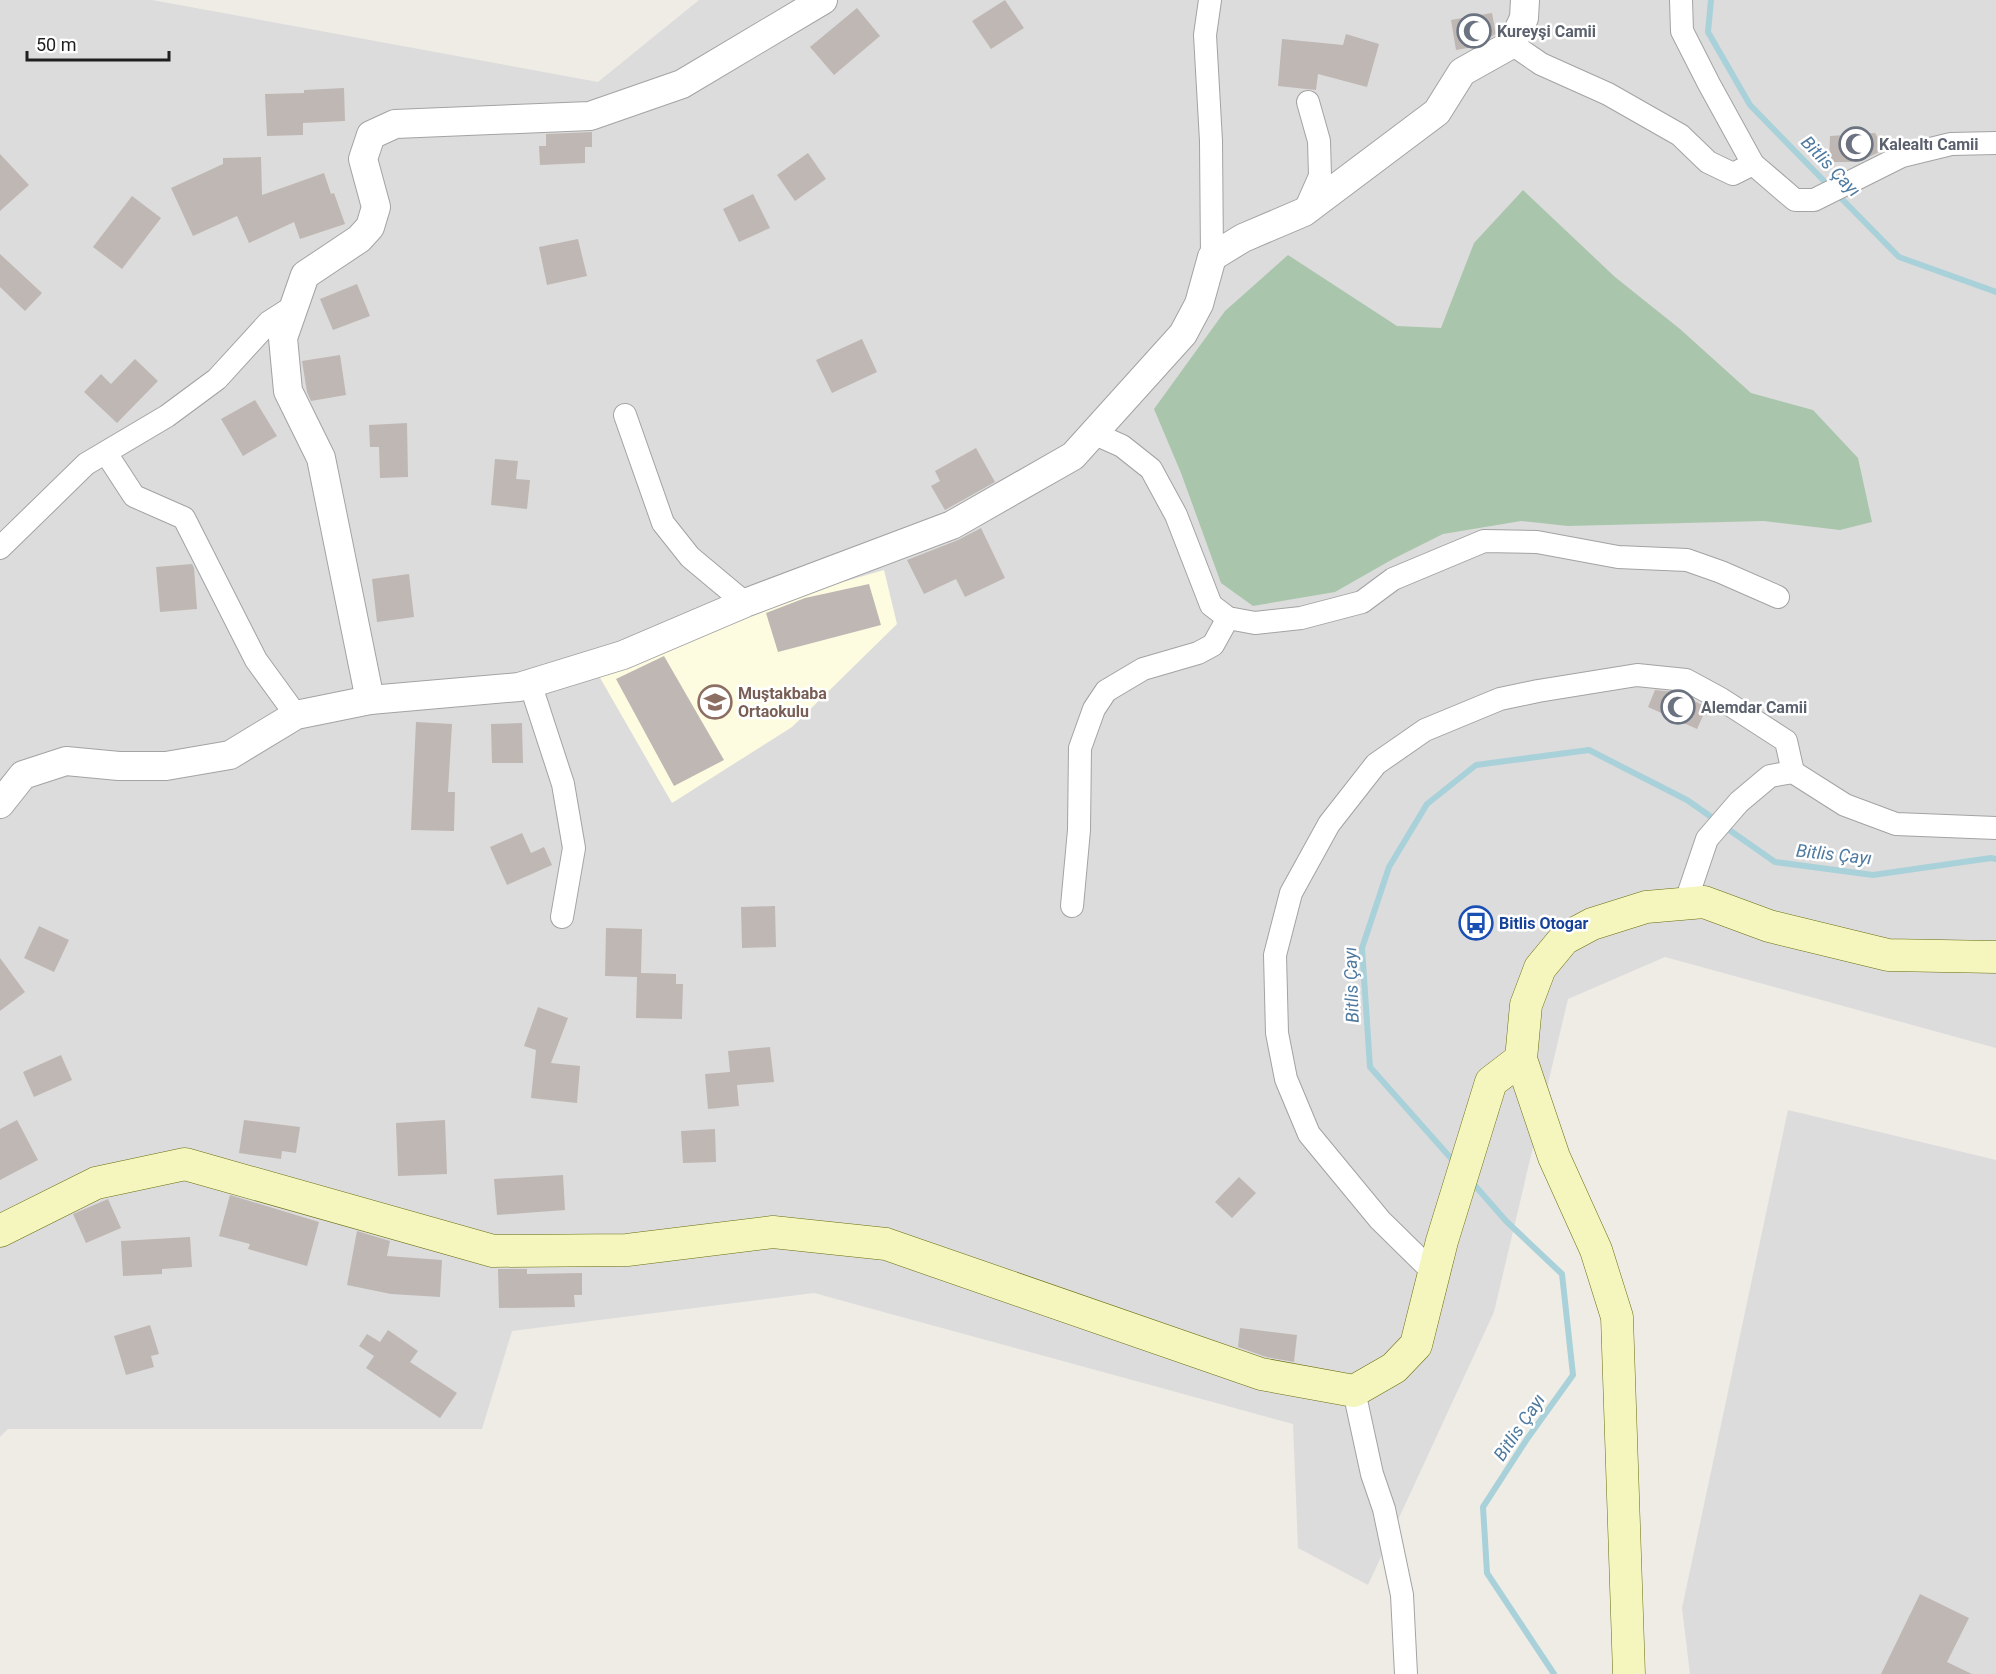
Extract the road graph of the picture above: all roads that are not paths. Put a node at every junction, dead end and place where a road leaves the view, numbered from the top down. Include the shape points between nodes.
1 (823, 0) edge
2 (1210, 0) edge
3 (1525, 0) edge
4 (1681, 0) edge
5 (1512, 44) junction
6 (1308, 102) dead end
7 (1996, 143) edge
8 (1753, 164) junction
9 (1304, 212) junction
10 (1212, 257) junction
11 (294, 306) junction
12 (625, 415) dead end
13 (1094, 433) junction
14 (106, 453) junction
15 (0, 548) edge
16 (1778, 597) dead end
17 (745, 603) junction
18 (1228, 618) junction
19 (530, 683) junction
20 (370, 700) junction
21 (296, 715) junction
22 (1793, 772) junction
23 (0, 804) edge
24 (1996, 828) edge
25 (1685, 904) junction
26 (1072, 906) dead end
27 (562, 917) dead end
28 (1996, 957) edge
29 (1521, 1059) junction
30 (0, 1231) edge
31 (1434, 1274) junction
32 (1354, 1391) junction
33 (1406, 1674) edge
34 (1629, 1674) edge

1 - 11 street via 682,84 590,116 395,123 371,135 363,159 376,207 370,227 359,239 305,275
2 - 10 street via 1205,35
3 - 5 street via 1524,18
4 - 8 street via 1682,31
5 - 8 street via 1541,64 1608,94 1680,135 1708,162 1733,174
5 - 9 street via 1462,72 1437,112
6 - 9 street via 1319,141 1320,176
7 - 8 street via 1951,144 1902,156 1814,200 1795,200
9 - 10 street via 1243,238
10 - 13 street via 1199,304 1183,334
11 - 14 street via 269,322 217,379 167,416
11 - 20 street via 283,338 288,391 321,458
12 - 17 street via 663,523 690,557
13 - 17 street via 1073,456 952,525
13 - 18 street via 1122,446 1151,469 1176,514 1211,605
14 - 15 street via 87,464
14 - 21 street via 134,496 184,518 256,660
16 - 18 street via 1687,560 1618,557 1537,542 1484,541 1394,579 1362,602 1301,618 1255,623
17 - 19 street via 623,655
18 - 26 street via 1213,645 1143,669 1106,691 1094,709 1080,748 1079,830
19 - 20 street
19 - 27 street via 563,784 574,848
20 - 21 street
21 - 23 street via 230,755 166,766 66,761 23,775
22 - 24 street via 1845,805 1896,824
22 - 25 street via 1770,776 1739,802 1707,839
22 - 31 street via 1786,741 1721,699 1686,680 1637,675 1500,699 1425,730 1376,764 1329,824 1291,893 1275,955 1278,1033 1286,1079 1309,1134 1380,1220
25 - 28 main road via 1704,902 1769,926 1888,955
25 - 29 main road via 1646,906 1592,924 1564,939 1540,968 1526,1005
29 - 31 main road via 1491,1082
29 - 34 main road via 1554,1157 1596,1250 1617,1317
30 - 32 main road via 96,1184 185,1164 493,1251 627,1250 773,1232 886,1244 1261,1374
31 - 32 main road via 1416,1345 1394,1368
32 - 33 street via 1402,1595

